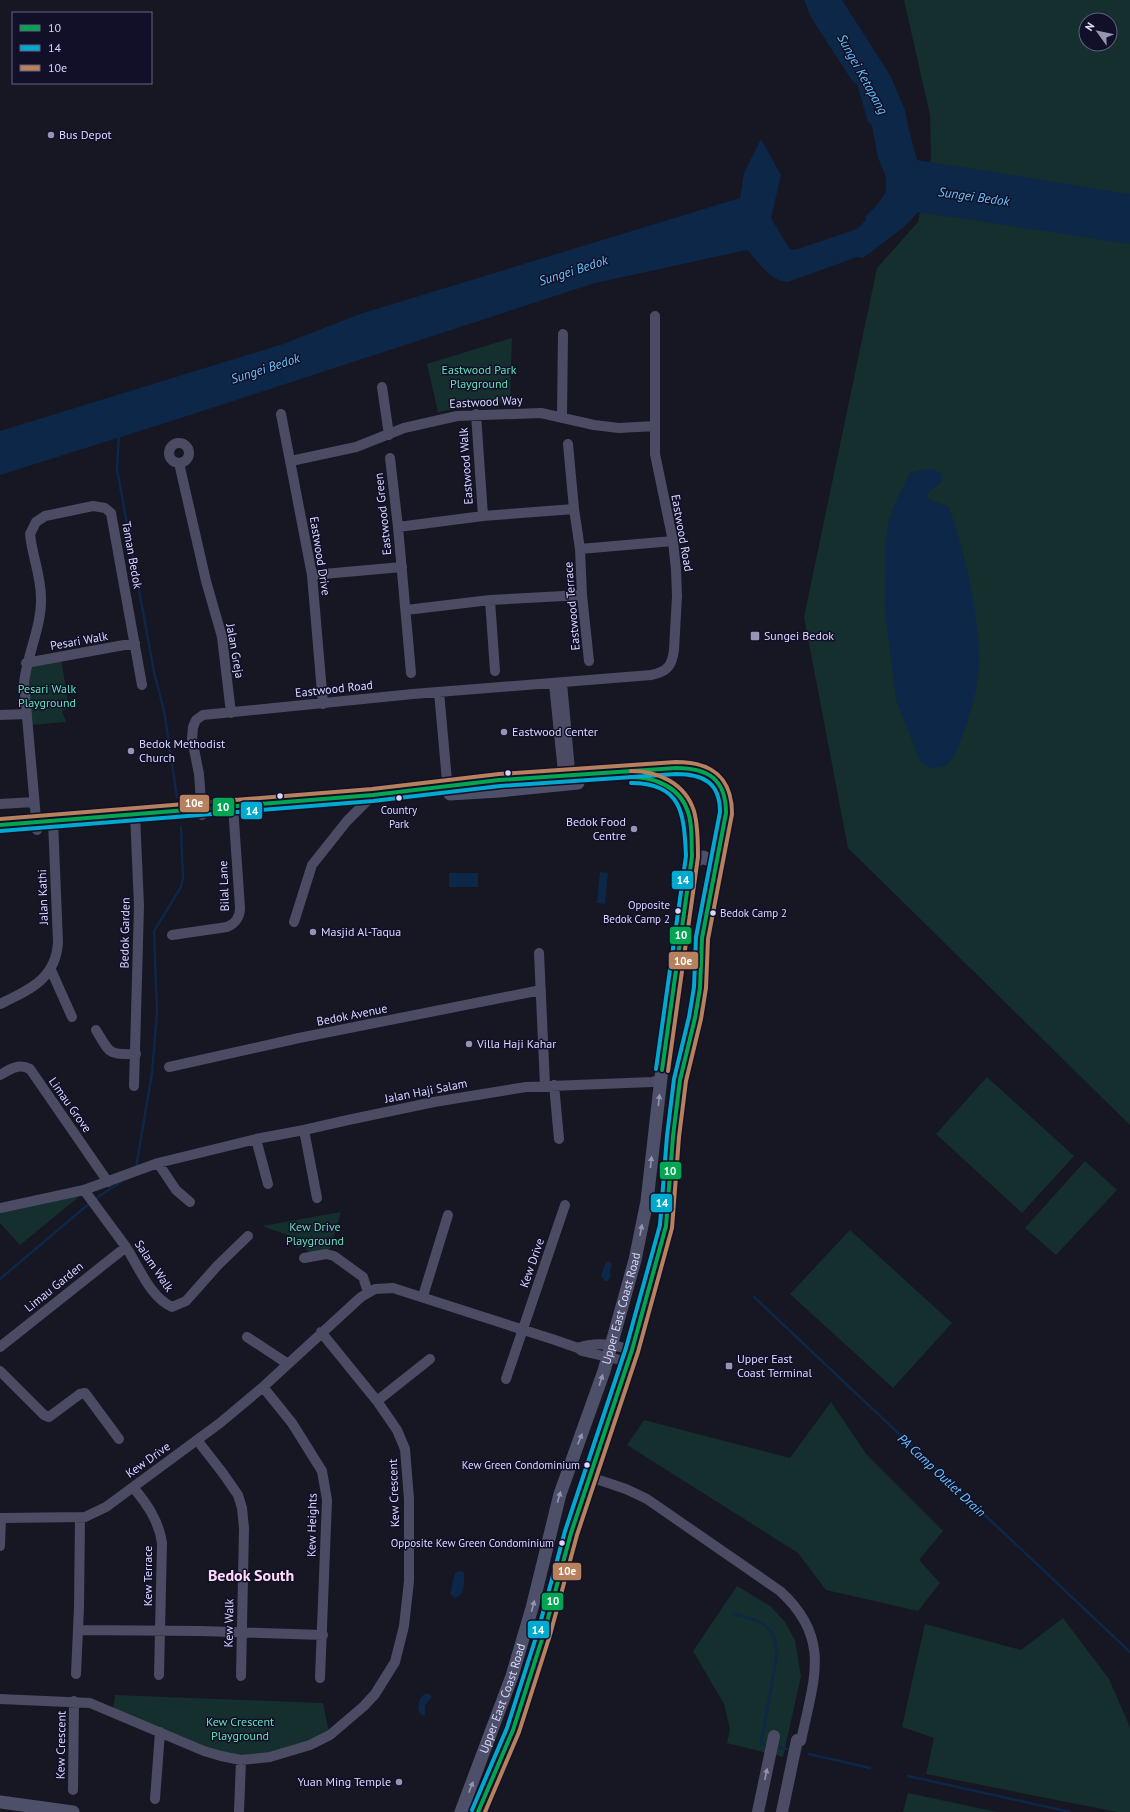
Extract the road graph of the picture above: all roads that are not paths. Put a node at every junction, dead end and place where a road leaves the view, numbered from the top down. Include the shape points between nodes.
1 (655, 316) dead end
2 (563, 334) dead end
3 (382, 387) dead end
4 (281, 414) dead end
5 (476, 414) junction
6 (562, 417) junction
7 (655, 426) junction
8 (389, 435) junction
9 (568, 444) dead end
10 (390, 458) dead end
11 (291, 461) junction
12 (179, 463) dead end
13 (574, 509) junction
14 (483, 516) junction
15 (398, 527) junction
16 (673, 542) junction
17 (580, 549) junction
18 (402, 567) junction
19 (312, 575) junction
20 (582, 595) junction
21 (490, 600) junction
22 (406, 610) junction
23 (135, 643) junction
24 (589, 661) dead end
25 (26, 663) junction
26 (495, 671) dead end
27 (411, 673) dead end
28 (558, 684) junction
29 (142, 685) dead end
30 (439, 692) junction
31 (323, 704) junction
32 (231, 713) junction
33 (27, 714) junction
34 (0, 715) edge
35 (567, 779) junction
36 (448, 790) junction
37 (369, 799) junction
38 (34, 802) junction
39 (0, 804) edge
40 (233, 810) junction
41 (202, 812) junction
42 (135, 817) junction
43 (53, 824) junction
44 (0, 825) edge
45 (37, 826) junction
46 (0, 833) edge
47 (716, 863) junction
48 (691, 864) junction
49 (294, 922) dead end
50 (172, 935) dead end
51 (539, 953) dead end
52 (51, 970) junction
53 (541, 990) junction
54 (0, 1004) edge
55 (72, 1016) dead end
56 (96, 1030) dead end
57 (136, 1054) junction
58 (169, 1067) dead end
59 (0, 1075) edge
60 (661, 1080) junction
61 (550, 1085) junction
62 (134, 1086) dead end
63 (304, 1130) junction
64 (256, 1139) junction
65 (559, 1139) dead end
66 (158, 1162) junction
67 (108, 1182) junction
68 (268, 1184) dead end
69 (84, 1190) junction
70 (317, 1198) dead end
71 (190, 1202) dead end
72 (565, 1205) dead end
73 (0, 1208) edge
74 (448, 1215) dead end
75 (248, 1236) dead end
76 (126, 1247) junction
77 (304, 1258) dead end
78 (368, 1292) junction
79 (422, 1296) junction
80 (523, 1329) junction
81 (321, 1332) junction
82 (247, 1337) dead end
83 (611, 1344) junction
84 (0, 1348) edge
85 (578, 1348) junction
86 (631, 1356) junction
87 (607, 1357) junction
88 (430, 1359) dead end
89 (288, 1364) junction
90 (0, 1371) edge
91 (506, 1379) dead end
92 (263, 1387) junction
93 (377, 1401) junction
94 (119, 1439) dead end
95 (197, 1440) junction
96 (590, 1477) junction
97 (133, 1487) junction
98 (80, 1517) junction
99 (1, 1518) edge
100 (0, 1546) edge
101 (78, 1630) junction
102 (161, 1631) junction
103 (241, 1632) junction
104 (323, 1635) junction
105 (76, 1674) dead end
106 (159, 1675) dead end
107 (241, 1676) dead end
108 (320, 1678) dead end
109 (0, 1698) edge
110 (74, 1701) junction
111 (160, 1732) junction
112 (774, 1736) dead end
113 (799, 1741) joint
114 (241, 1760) junction
115 (73, 1790) dead end
116 (156, 1799) dead end
117 (0, 1802) edge
118 (481, 1809) edge
119 (73, 1812) edge
120 (239, 1812) edge
121 (461, 1812) edge
122 (758, 1812) edge
123 (782, 1812) edge

1 - 7 street, Eastwood Road
2 - 6 street
3 - 8 street
4 - 11 street, Eastwood Drive
5 - 6 street, Eastwood Way via 541,413
5 - 8 street, Eastwood Way via 424,422
5 - 14 street, Eastwood Walk
6 - 7 street, Eastwood Way via 619,428
7 - 16 street, Eastwood Road via 656,466
8 - 11 street, Eastwood Way via 356,447
9 - 13 street, Eastwood Terrace
10 - 15 street, Eastwood Green
11 - 19 street, Eastwood Drive
12 - 32 street, Jalan Greja via 206,581 222,637
13 - 14 street, Eastwood Walk
13 - 17 street, Eastwood Terrace
14 - 15 street, Eastwood Walk
15 - 18 street, Eastwood Green
16 - 17 street, Eastwood Terrace
16 - 28 street, Eastwood Road via 677,596 673,659 668,669 652,676
17 - 20 street, Eastwood Terrace
18 - 19 street, Eastwood Green
18 - 22 street, Eastwood Green
19 - 31 street, Eastwood Drive
20 - 21 street
20 - 24 street, Eastwood Terrace
21 - 22 street
21 - 26 street
22 - 27 street, Eastwood Green
23 - 25 street, Pesari Walk
23 - 25 street, Taman Bedok via 112,516 105,508 93,506 42,516 32,527 31,537 40,583 41,604
23 - 29 street, Taman Bedok
25 - 33 street, Taman Bedok via 24,683
28 - 30 street, Eastwood Road
28 - 35 street
30 - 31 street, Eastwood Road
30 - 36 street
31 - 32 street, Eastwood Road
32 - 41 street via 203,715 194,724 192,739 199,774
33 - 34 street
33 - 38 street, Taman Bedok
35 - 36 main road via 494,792
35 - 47 main road, Upper East Coast Road via 676,768 699,770 715,778 726,796 727,804
35 - 48 main road, Upper East Coast Road via 643,776 661,782 673,791 688,811 691,825
36 - 37 main road
37 - 40 main road
37 - 49 street via 347,820 312,865
38 - 39 street
38 - 45 street, Taman Bedok
40 - 41 main road
40 - 50 street, Bilal Lane via 240,908 238,917 233,924 223,928
41 - 42 main road
42 - 43 main road
42 - 57 street, Bedok Garden via 139,906
43 - 45 main road
43 - 52 street, Jalan Kathi via 58,942
44 - 45 main road
45 - 46 main road
47 - 48 main road via 703,857
47 - 86 main road, Upper East Coast Road via 702,938 700,988 680,1080 666,1226
48 - 60 main road, Upper East Coast Road
51 - 53 street
52 - 54 street, Jalan Kathi via 31,988
52 - 55 street
53 - 58 street, Bedok Avenue via 299,1038
53 - 61 street
56 - 57 street via 113,1054
57 - 62 street, Bedok Garden
59 - 67 street, Limau Grove via 20,1066 30,1069
60 - 61 street, Jalan Haji Salam via 619,1084
83 -> 60 main road, Upper East Coast Road via 635,1260 647,1201
61 - 63 street, Jalan Haji Salam via 434,1102
61 - 65 street
63 - 64 street, Jalan Haji Salam
63 - 70 street
64 - 66 street, Jalan Haji Salam
64 - 68 street
66 - 67 street, Jalan Haji Salam
66 - 71 street via 176,1190
67 - 69 street, Jalan Haji Salam
69 - 73 street
69 - 76 street, Salam Walk
72 - 80 street, Kew Drive
74 - 79 street
75 - 76 street, Salam Walk via 186,1301 172,1307 164,1304 155,1294
76 - 84 street, Limau Garden
77 - 78 street via 326,1254 334,1256 363,1277
78 - 79 street, Kew Drive via 386,1287
78 - 81 street, Kew Drive
79 - 80 street, Kew Drive
80 - 85 street, Kew Drive
80 - 91 street, Kew Drive
81 - 89 street, Kew Drive
81 - 93 street, Kew Crescent
82 - 89 street
83 - 85 street via 589,1344
83 - 86 street
83 - 87 main road, Upper East Coast Road
85 - 87 street, Kew Drive
86 - 87 street, Kew Drive
86 - 96 main road, Upper East Coast Road
121 -> 87 main road, Upper East Coast Road via 512,1676 532,1608 553,1519
88 - 93 street
89 - 92 street, Kew Drive
90 - 94 street via 49,1417 85,1393
92 - 95 street, Kew Drive
92 - 104 street, Kew Heights via 292,1423 322,1471 326,1500
93 - 114 street, Kew Crescent via 402,1440 409,1478 409,1588 404,1626 395,1662 375,1694 330,1735 286,1753
95 - 97 street, Kew Drive
95 - 103 street, Kew Walk via 235,1489 241,1502 244,1528
96 - 113 street via 647,1499 791,1601 812,1637 816,1659 815,1677
96 - 118 main road, Upper East Coast Road via 513,1730
97 - 98 street, Kew Drive via 91,1515
97 - 102 street, Kew Terrace via 160,1529
98 - 99 street, Kew Drive
98 - 101 street
99 - 100 street
101 - 102 street
101 - 105 street
102 - 103 street
102 - 106 street, Kew Terrace
103 - 104 street
103 - 107 street, Kew Walk
104 - 108 street, Kew Heights
109 - 110 street, Kew Crescent
110 - 111 street, Kew Crescent via 95,1704
110 - 115 street, Kew Crescent
111 - 114 street, Kew Crescent via 212,1753
111 - 116 street
122 -> 112 street
113 - 123 street
114 - 120 street
117 - 119 main road

